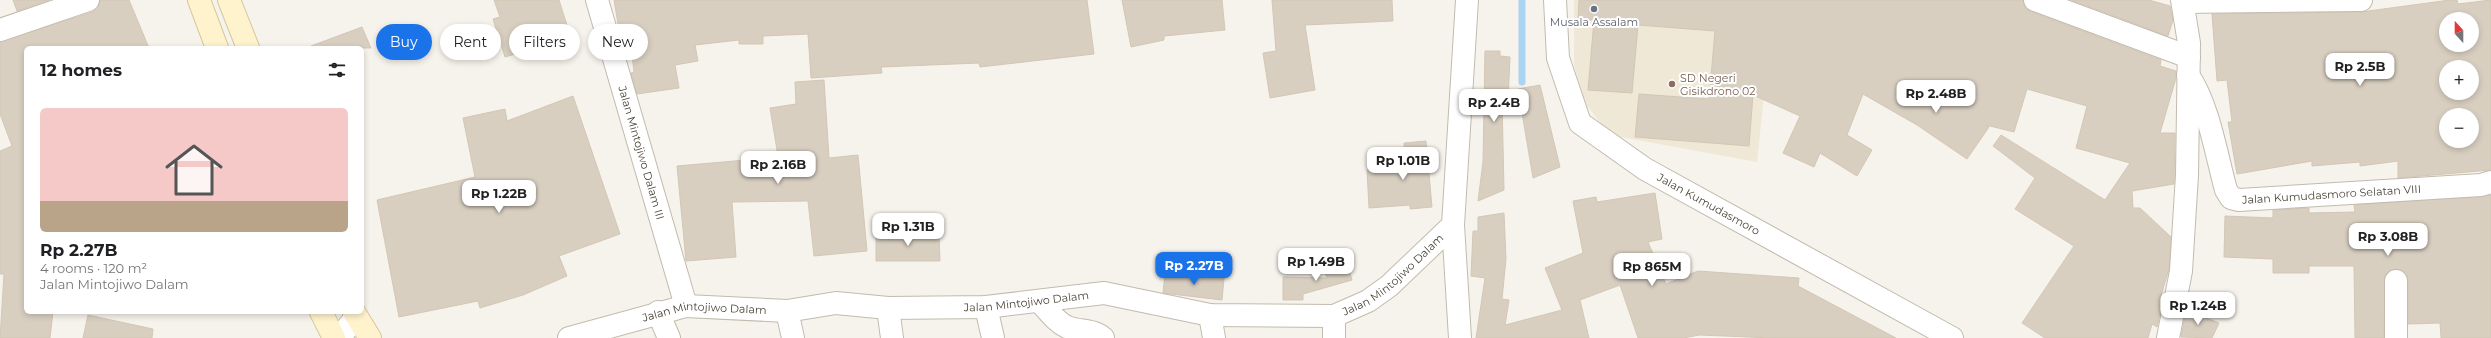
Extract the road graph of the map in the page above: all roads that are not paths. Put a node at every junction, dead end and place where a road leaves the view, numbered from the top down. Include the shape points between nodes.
1 (88, 0) edge
2 (199, 0) edge
3 (230, 0) edge
4 (582, 0) edge
5 (597, 0) edge
6 (1467, 0) edge
7 (1555, 0) edge
8 (2036, 0) edge
9 (2361, 0) edge
10 (2182, 1) edge
11 (595, 24) edge
12 (603, 24) edge
13 (0, 30) edge
14 (217, 46) edge
15 (241, 46) edge
16 (613, 60) edge
17 (2188, 66) junction
18 (2491, 182) edge
19 (1453, 225) junction
20 (2396, 281) dead end
21 (1039, 301) junction
22 (686, 306) junction
23 (986, 307) junction
24 (888, 308) junction
25 (787, 311) junction
26 (658, 312) junction
27 (322, 314) edge
28 (355, 314) edge
29 (1210, 315) junction
30 (1334, 316) junction
31 (334, 338) edge
32 (339, 338) edge
33 (370, 338) edge
34 (569, 338) edge
35 (669, 338) edge
36 (793, 338) edge
37 (892, 338) edge
38 (993, 338) edge
39 (1103, 338) edge
40 (1214, 338) edge
41 (1334, 338) edge
42 (1460, 338) edge
43 (1952, 338) edge
44 (2168, 338) edge
45 (2396, 338) edge

1 - 13 street
2 - 14 main road
3 - 15 main road
4 - 11 street
5 - 12 street, Jalan Mintojiwo Dalam III
6 - 19 street
7 - 43 street, Jalan Kumudasmoro via 1558,58 1580,123 1645,169
8 - 17 street
9 - 10 street
10 - 17 street via 2189,43
16 - 22 street, Jalan Mintojiwo Dalam III
17 - 18 street, Jalan Kumudasmoro Selatan VIII via 2202,102 2226,190 2231,198 2238,200 2481,185
17 - 44 street via 2187,176 2181,271
19 - 30 street, Jalan Mintojiwo Dalam via 1389,286 1368,301
19 - 42 street
20 - 45 street
21 - 23 street, Jalan Mintojiwo Dalam
21 - 29 street, Jalan Mintojiwo Dalam via 1104,293
21 - 39 street via 1059,322 1068,327 1093,332
22 - 25 street, Jalan Mintojiwo Dalam
22 - 26 street, Jalan Mintojiwo Dalam
23 - 24 street, Jalan Mintojiwo Dalam
23 - 38 street
24 - 25 street, Jalan Mintojiwo Dalam via 836,303
24 - 37 street
25 - 36 street
26 - 34 street, Jalan Mintojiwo Dalam
26 - 35 street
27 - 31 main road
28 - 32 street
28 - 33 main road
29 - 30 street, Jalan Mintojiwo Dalam
29 - 40 street
30 - 41 street

